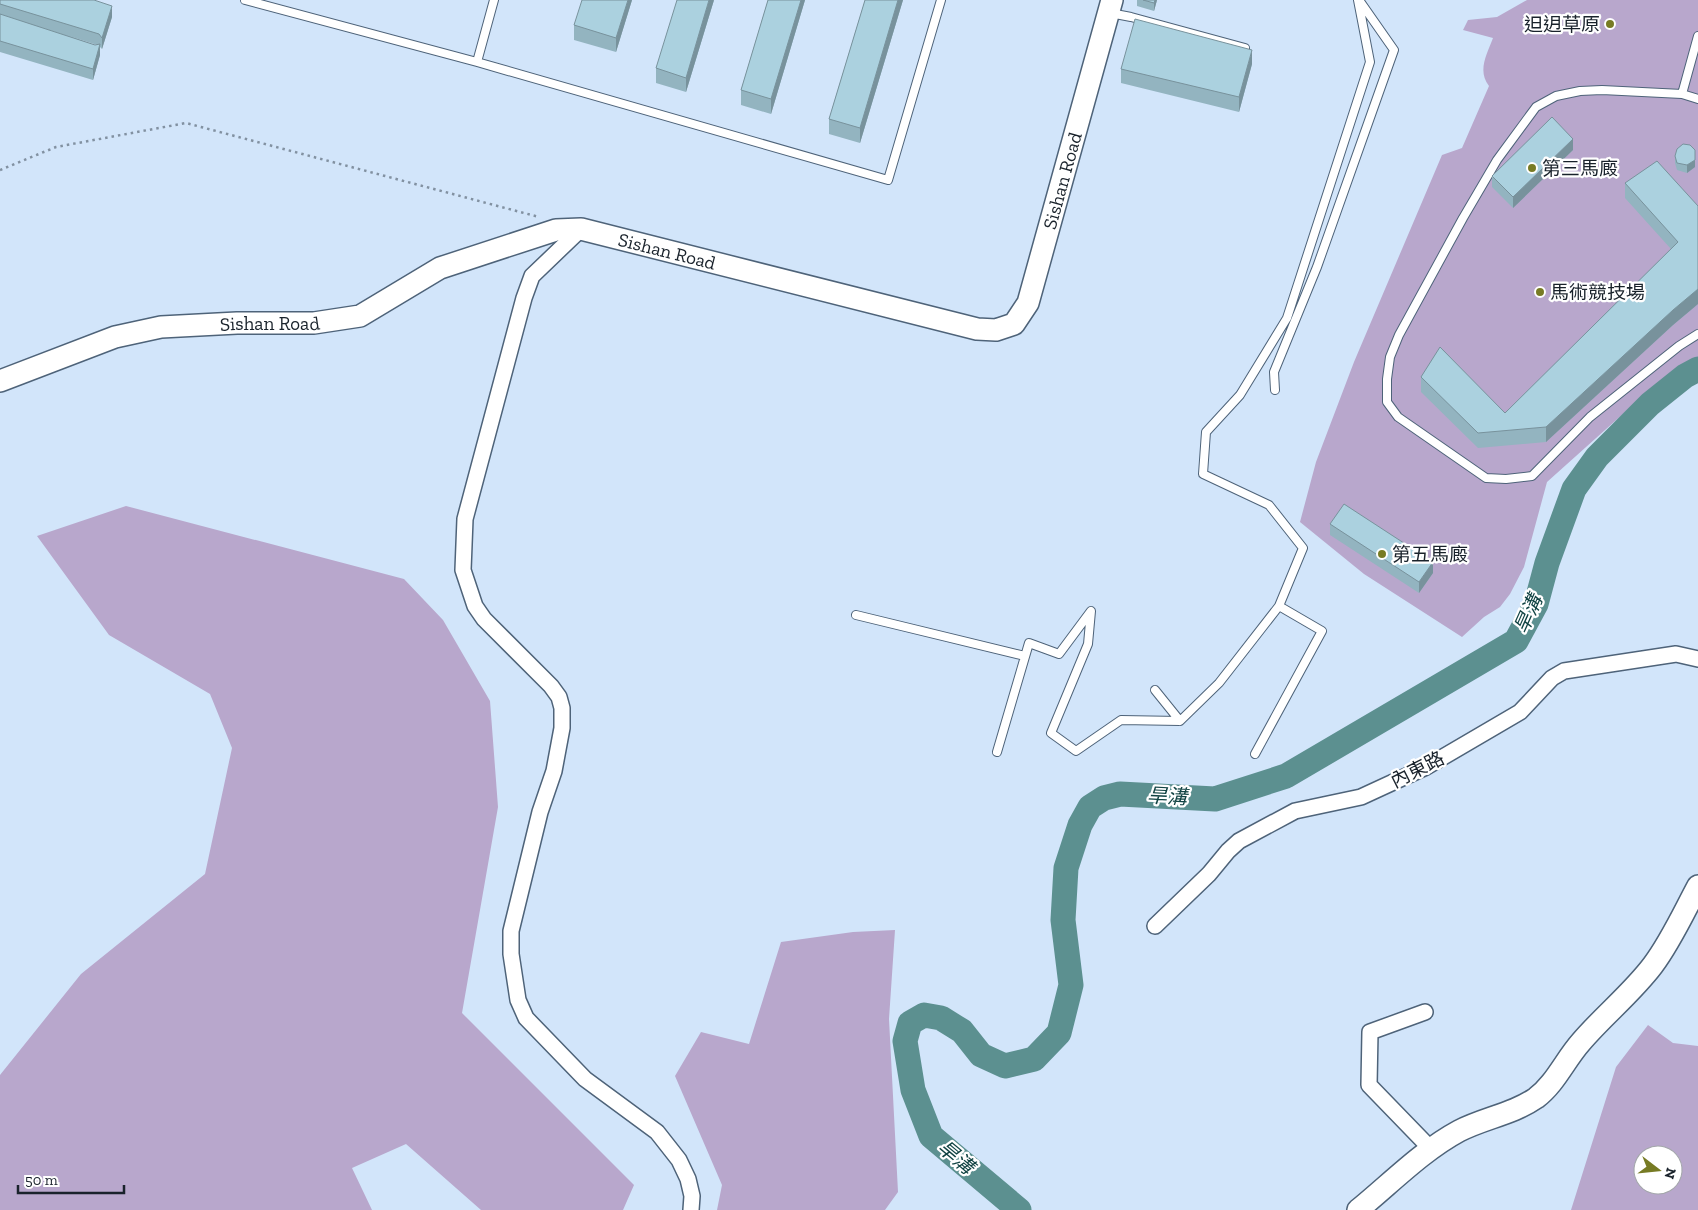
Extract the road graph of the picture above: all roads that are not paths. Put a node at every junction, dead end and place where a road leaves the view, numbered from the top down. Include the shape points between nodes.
1 (245, 0) edge
2 (494, 0) edge
3 (940, 0) edge
4 (1359, 0) edge
5 (264, 3) edge
6 (1110, 7) edge
7 (1698, 36) edge
8 (1250, 49) edge
9 (477, 62) junction
10 (1682, 94) junction
11 (1698, 98) edge
12 (581, 229) junction
13 (1698, 334) edge
14 (0, 381) edge
15 (1275, 390) dead end
16 (1279, 606) junction
17 (856, 615) dead end
18 (1025, 656) junction
19 (1698, 659) edge
20 (1156, 690) dead end
21 (1180, 720) junction
22 (997, 752) dead end
23 (1255, 754) dead end
24 (1698, 886) edge
25 (1155, 926) dead end
26 (1425, 1012) dead end
27 (1431, 1149) junction
28 (691, 1210) edge
29 (1358, 1210) edge

1 - 5 lane
2 - 9 lane
3 - 9 lane via 888,180
4 - 15 lane via 1394,50 1317,267 1274,372
4 - 16 lane via 1370,62 1287,318 1240,395 1206,432 1203,474 1269,506 1303,548
5 - 9 lane
6 - 8 lane via 1131,17
6 - 12 street, Sishan Road via 1028,304 1014,324 996,330 977,329
7 - 10 lane
10 - 11 lane
10 - 13 lane via 1580,91 1556,96 1536,107 1492,168 1399,336 1390,357 1387,402 1398,417 1486,478 1506,480 1532,476 1590,417
12 - 14 street, Sishan Road via 556,230 440,268 360,316 314,323 162,327 115,337
12 - 28 street via 532,276 524,298 465,519 463,570 475,606 484,619 551,686 560,697 562,708 562,728 554,771 540,812 511,932 518,1000 526,1018 585,1079 657,1132 679,1160 688,1179
16 - 21 lane via 1219,683
16 - 23 lane via 1322,630
17 - 18 lane
18 - 21 lane via 1029,643 1059,654 1090,611 1088,644 1051,733 1076,751 1121,720
18 - 22 lane
19 - 25 street, 內東路 via 1676,654 1564,671 1552,678 1520,712 1426,767 1360,797 1295,811 1239,841
20 - 21 lane
24 - 27 street via 1653,965 1580,1043 1537,1097 1460,1131
26 - 27 street via 1370,1032 1369,1085
27 - 29 street

